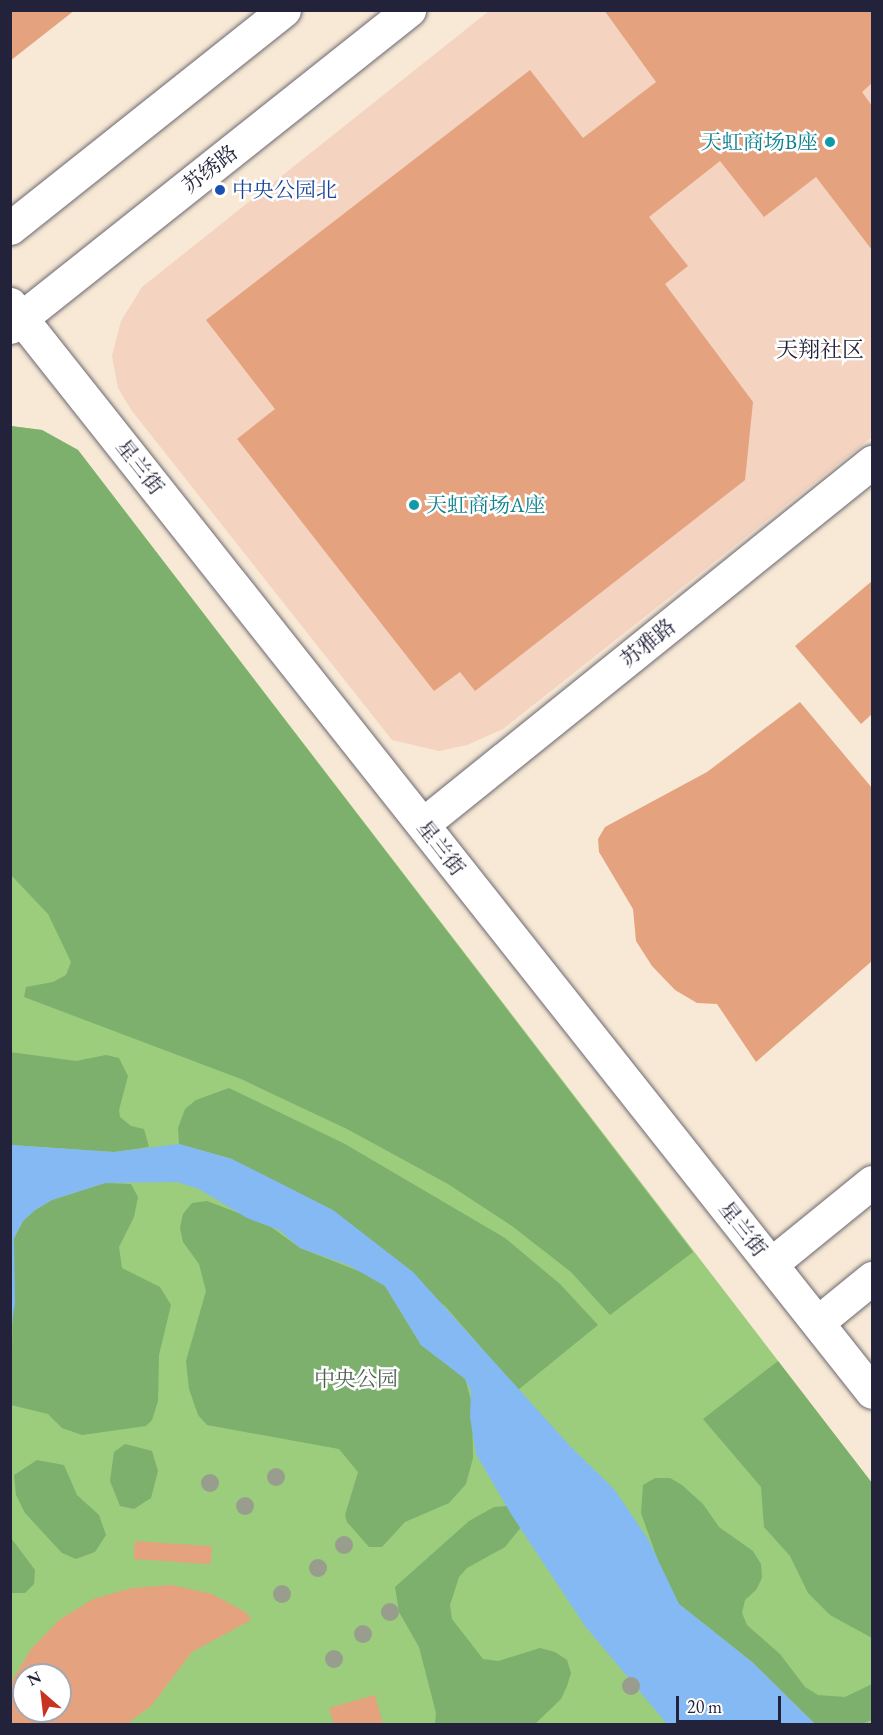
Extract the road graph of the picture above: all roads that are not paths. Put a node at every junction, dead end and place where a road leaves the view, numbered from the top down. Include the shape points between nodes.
1 (284, 10) edge
2 (409, 10) edge
3 (10, 228) edge
4 (14, 316) edge
5 (873, 462) edge
6 (423, 824) junction
7 (873, 1182) edge
8 (771, 1264) junction
9 (873, 1278) edge
10 (818, 1322) junction
11 (873, 1392) edge

1 - 3 street
2 - 4 street, 苏绣路
4 - 6 street, 星兰街
5 - 6 street, 苏雅路
6 - 8 street, 星兰街
7 - 8 street
8 - 10 street, 星兰街
9 - 10 street
10 - 11 street, 星兰街

